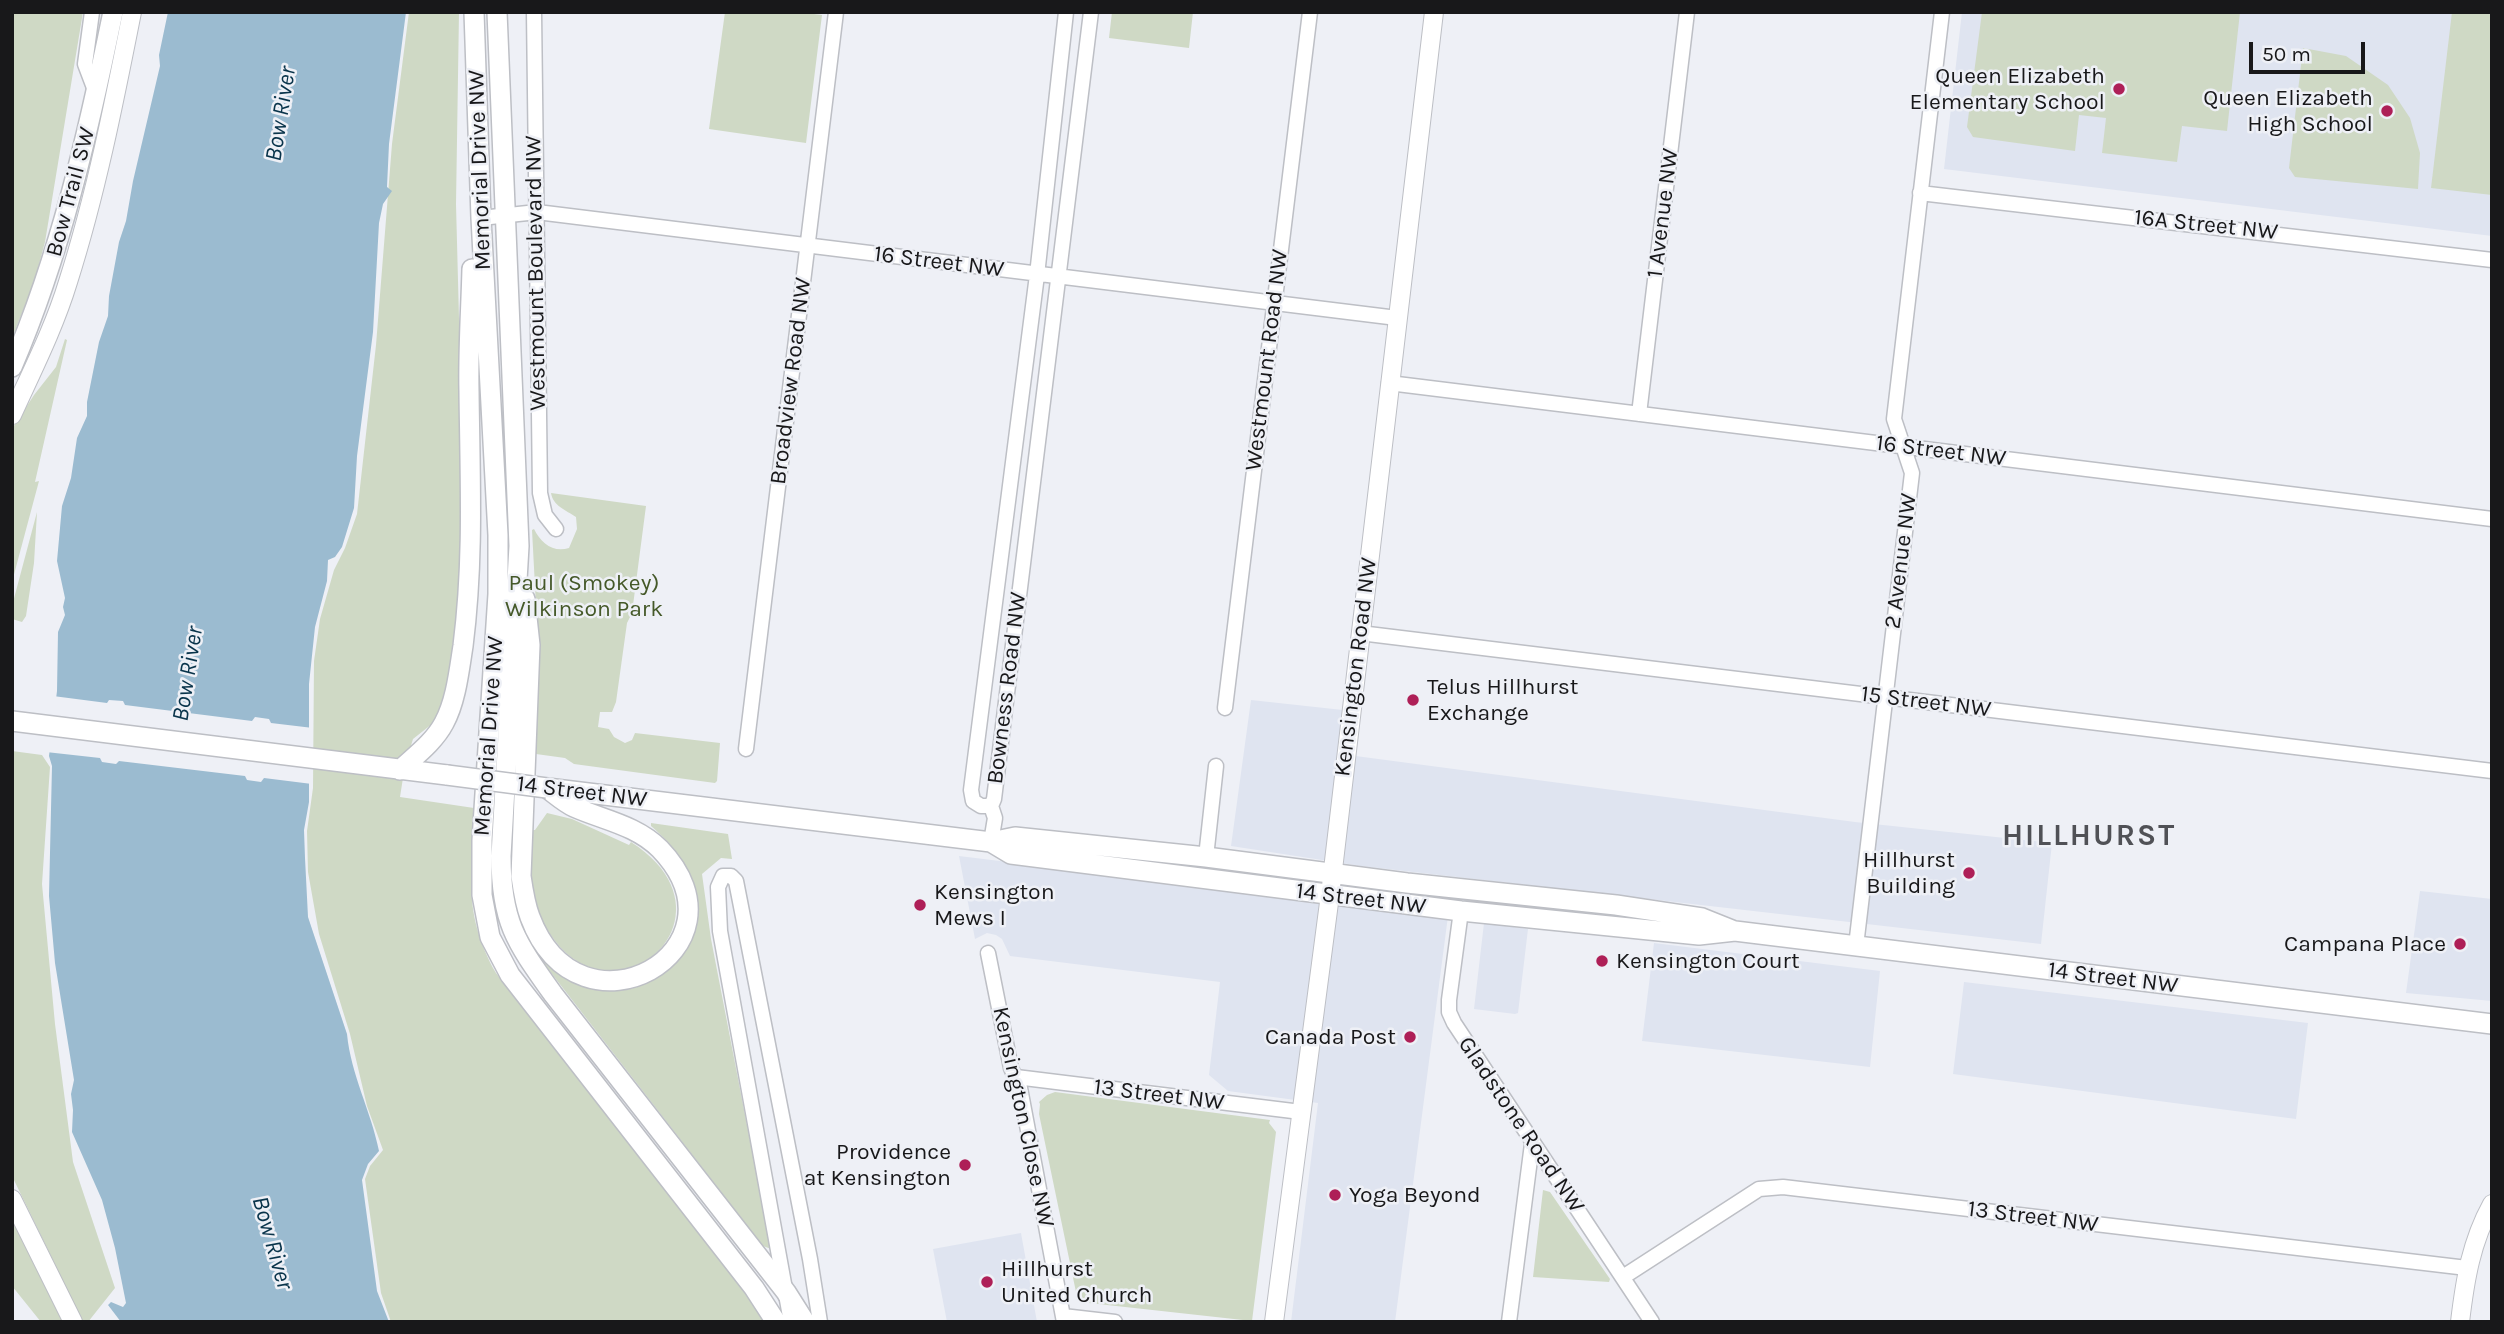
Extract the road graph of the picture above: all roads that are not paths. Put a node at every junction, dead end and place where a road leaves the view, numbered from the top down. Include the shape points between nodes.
1 (92, 12) edge
2 (113, 12) edge
3 (132, 12) edge
4 (474, 12) edge
5 (497, 12) edge
6 (534, 12) edge
7 (836, 12) edge
8 (1066, 12) edge
9 (1091, 12) edge
10 (1310, 12) edge
11 (1434, 12) edge
12 (1687, 12) edge
13 (1941, 12) edge
14 (96, 94) junction
15 (1920, 193) junction
16 (537, 212) junction
17 (505, 215) junction
18 (481, 218) junction
19 (481, 238) junction
20 (807, 246) junction
21 (2492, 260) edge
22 (1037, 275) junction
23 (1057, 277) junction
24 (1275, 304) junction
25 (1397, 318) junction
26 (12, 367) edge
27 (1390, 383) junction
28 (1639, 414) junction
29 (12, 415) edge
30 (1904, 446) junction
31 (2492, 519) edge
32 (556, 529) dead end
33 (519, 546) junction
34 (1360, 633) junction
35 (1886, 698) junction
36 (1224, 708) dead end
37 (12, 721) edge
38 (746, 749) dead end
39 (1216, 766) dead end
40 (400, 770) junction
41 (2492, 771) edge
42 (547, 788) junction
43 (991, 806) junction
44 (991, 842) junction
45 (1206, 857) junction
46 (1332, 871) junction
47 (1330, 895) junction
48 (1461, 911) junction
49 (1735, 931) junction
50 (1856, 946) junction
51 (988, 953) dead end
52 (2492, 1024) edge
53 (1016, 1077) junction
54 (1301, 1112) junction
55 (1532, 1144) junction
56 (12, 1199) edge
57 (2492, 1204) edge
58 (2467, 1268) junction
59 (1623, 1277) junction
60 (786, 1292) junction
61 (1064, 1319) edge
62 (73, 1322) edge
63 (776, 1322) edge
64 (791, 1322) edge
65 (805, 1322) edge
66 (820, 1322) edge
67 (1115, 1322) edge
68 (1275, 1322) edge
69 (1509, 1322) edge
70 (1652, 1322) edge
71 (2460, 1322) edge

1 - 14 street via 85,64
2 - 14 main road, Bow Trail SW
3 - 29 street via 101,162 68,284
4 - 18 main road, Memorial Drive NW
5 - 17 main road, Memorial Drive NW
6 - 16 street, Westmount Boulevard NW
7 - 20 street, Broadview Road NW
8 - 22 street, Bowness Road NW
9 - 23 street, Bowness Road NW
10 - 24 street, Westmount Road NW
11 - 25 street, Kensington Road NW
12 - 28 street, 1 Avenue NW
13 - 15 street, 2 Avenue NW
14 - 26 main road, Bow Trail SW via 70,205
15 - 21 street, 16A Street NW
15 - 30 street, 2 Avenue NW via 1894,419
16 - 17 street, 16 Street NW
16 - 20 street, 16 Street NW
16 - 32 street, Westmount Boulevard NW via 540,493 545,515
17 - 18 street, 16 Street NW
17 - 33 main road, Memorial Drive NW
18 - 19 main road, Memorial Drive NW
19 - 40 main road via 472,264 472,524 461,654 444,723
19 - 63 main road, Memorial Drive NW via 498,547 482,839 482,895 490,937 518,986
20 - 22 street, 16 Street NW
20 - 38 street, Broadview Road NW
22 - 23 street, 16 Street NW
22 - 43 street, Bowness Road NW via 971,790 973,801
23 - 24 street, 16 Street NW
23 - 43 street, Bowness Road NW
24 - 25 street, 16 Street NW
24 - 36 street, Westmount Road NW
25 - 27 street, Kensington Road NW
27 - 28 street, 16 Street NW
27 - 34 street, Kensington Road NW
28 - 30 street, 16 Street NW
30 - 31 street, 16 Street NW
30 - 35 street, 2 Avenue NW via 1912,473
33 - 42 main road via 530,645 521,876 526,906 545,946 574,971 609,982 642,976 665,961 680,942 687,909 681,878 658,847 641,834 572,807
33 - 60 main road, Memorial Drive NW via 501,856 501,886 512,933 553,994
34 - 35 street, 15 Street NW
34 - 46 street, Kensington Road NW
35 - 41 street, 15 Street NW
35 - 50 street, 2 Avenue NW
37 - 40 main road, 14 Street NW
39 - 45 street
40 - 42 main road, 14 Street NW, bridge
42 - 44 main road, 14 Street NW
43 - 44 street via 995,818
44 - 45 main road, 14 Street NW via 1016,837
44 - 47 main road, 14 Street NW via 1011,854
45 - 46 main road, 14 Street NW
46 - 47 street, Kensington Road NW
46 - 49 main road, 14 Street NW via 1702,918
47 - 48 main road, 14 Street NW
47 - 54 street, Kensington Road NW
48 - 49 main road, 14 Street NW via 1699,935
48 - 55 street, Gladstone Road NW via 1449,1012
49 - 50 main road, 14 Street NW
50 - 52 main road, 14 Street NW
51 - 53 street, Kensington Close NW
53 - 54 street, 13 Street NW
53 - 61 street, Kensington Close NW
54 - 68 street, Kensington Road NW
55 - 59 street, Gladstone Road NW
55 - 69 street
56 - 62 street
57 - 58 street
58 - 59 street, 13 Street NW via 1783,1187 1759,1189
58 - 71 street
59 - 70 street, Gladstone Road NW
60 - 64 street, Memorial Drive NW
60 - 65 main road, Memorial Drive NW
60 - 66 street, Memorial Drive NW via 720,931 718,887 723,876 736,881
61 - 67 street

